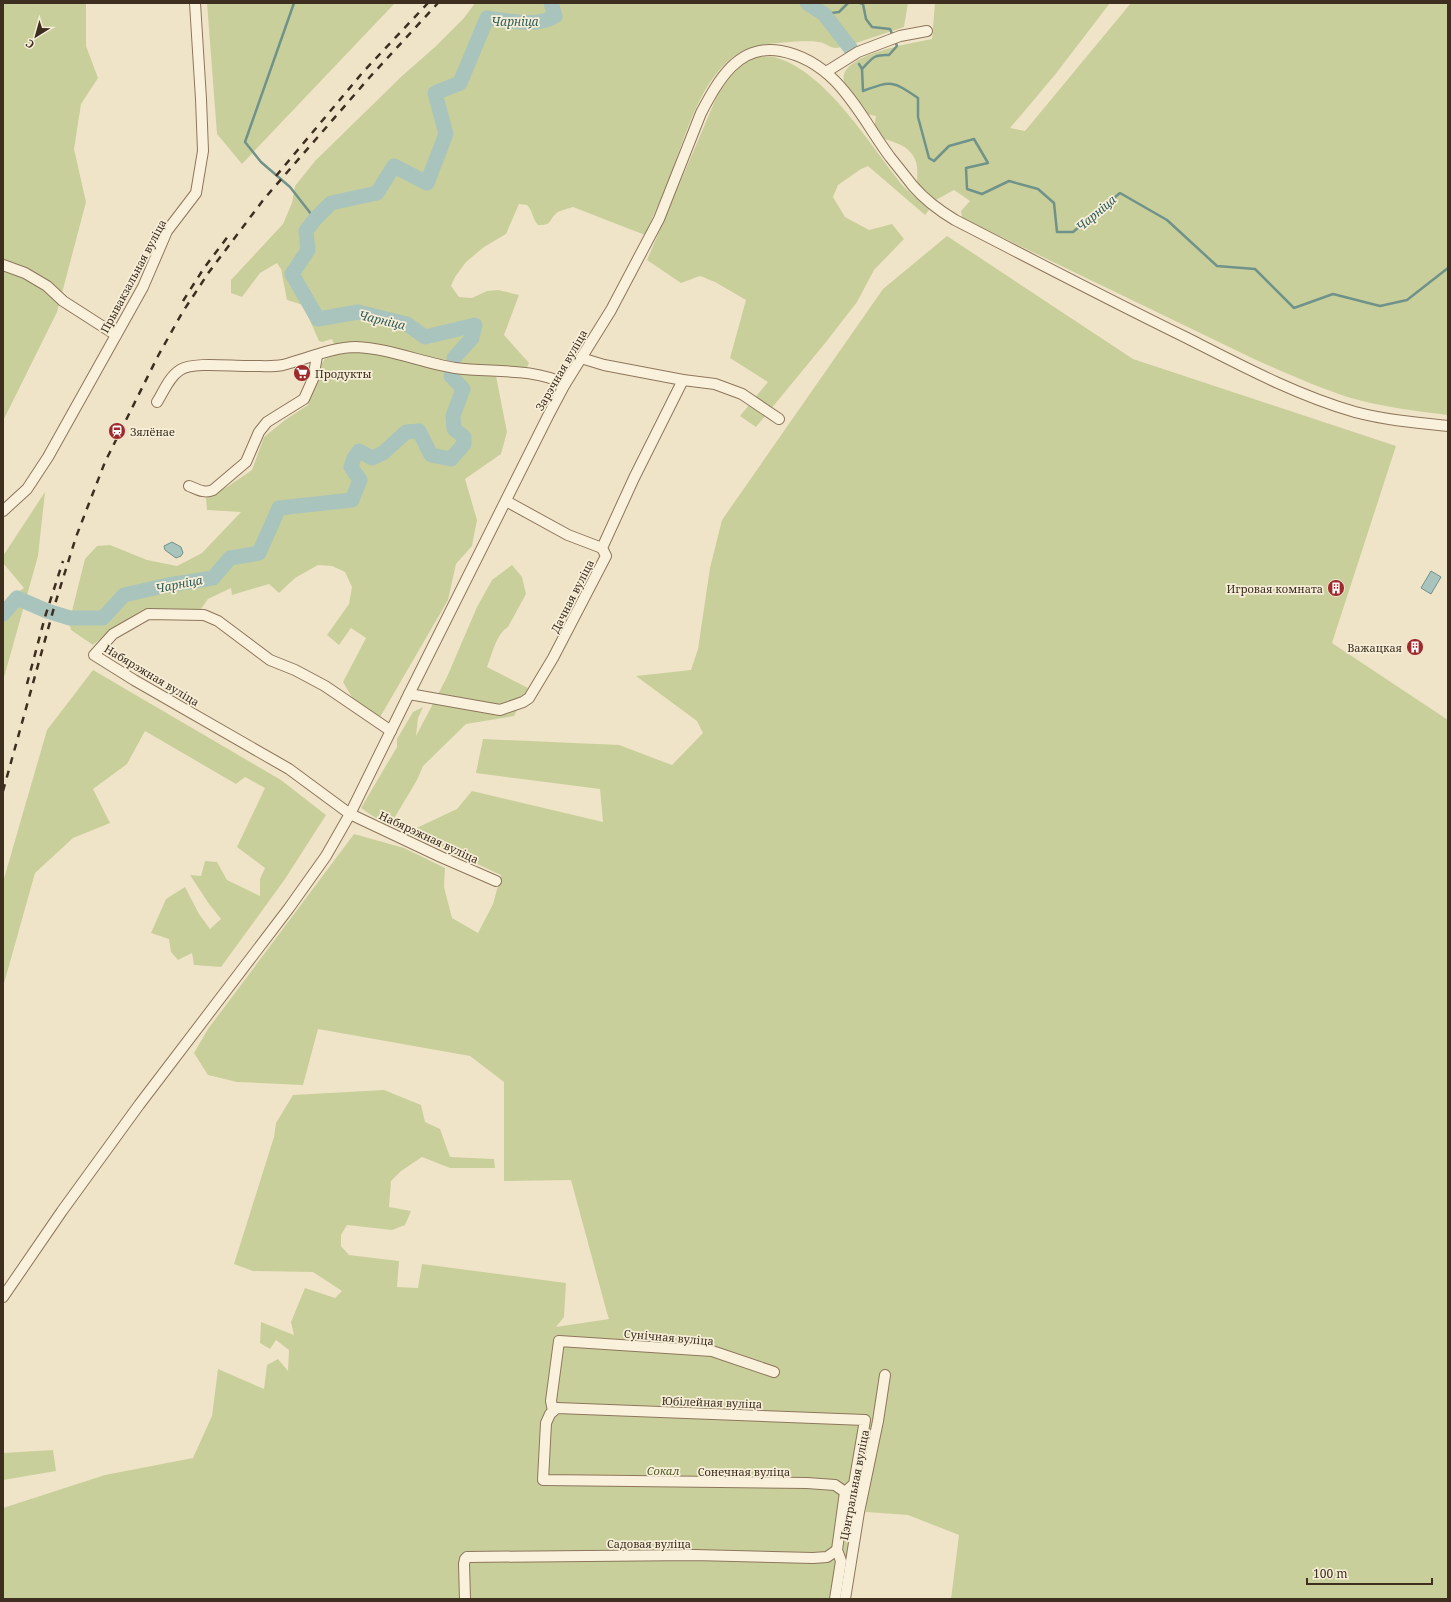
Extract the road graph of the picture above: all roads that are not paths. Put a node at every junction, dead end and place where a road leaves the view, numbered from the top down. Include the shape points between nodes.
1 (195, 3) edge
2 (927, 31) dead end
3 (826, 72) junction
4 (3, 265) edge
5 (116, 335) junction
6 (317, 356) junction
7 (581, 358) junction
8 (683, 380) junction
9 (565, 384) junction
10 (157, 402) dead end
11 (779, 419) dead end
12 (1448, 426) edge
13 (189, 486) dead end
14 (506, 501) junction
15 (3, 511) edge
16 (602, 548) junction
17 (408, 694) junction
18 (391, 731) junction
19 (350, 814) junction
20 (496, 881) dead end
21 (3, 1297) edge
22 (774, 1372) dead end
23 (884, 1375) dead end
24 (555, 1409) junction
25 (846, 1492) junction
26 (844, 1509) junction
27 (859, 1512) junction
28 (837, 1550) junction
29 (465, 1599) edge
30 (835, 1599) edge
31 (845, 1599) edge

1 - 5 street, Прывакзальная вуліца via 203,151 196,192 168,231 143,287
2 - 3 street via 900,36 858,52
3 - 7 street, Зарэчная вуліца via 809,60 792,53 763,50 750,54 732,65 717,82 701,113 659,219
3 - 12 street, Зарэчная вуліца via 860,110 890,157 915,188 956,220 1176,333 1299,392 1358,412
4 - 5 street via 25,273 46,286 69,305
5 - 15 street, Прывакзальная вуліца via 37,475
6 - 9 street via 357,347 455,368 549,377
6 - 10 street via 281,365 192,366 181,370 170,380
6 - 13 street via 313,379 304,399 267,422 259,432 246,462 213,490 203,492
7 - 8 street
7 - 9 street, Зарэчная вуліца
8 - 11 street via 715,384 742,394
8 - 16 street, Дачная вуліца
9 - 14 street, Зарэчная вуліца
14 - 16 street via 568,534
14 - 17 street, Зарэчная вуліца
16 - 17 street, Дачная вуліца via 606,556 553,658 529,698 500,710
17 - 18 street, Зарэчная вуліца
18 - 19 street, Зарэчная вуліца
18 - 19 street, Набярэжная вуліца via 325,686 270,660 218,621 204,615 148,614 113,634 94,656 290,769
19 - 20 street, Набярэжная вуліца
19 - 21 street, Зарэчная вуліца via 326,856 289,908 139,1105
22 - 24 street, Сунічная вуліца via 712,1352 559,1342 551,1401
23 - 27 street, Цэнтральная вуліца via 878,1421
24 - 25 street, Сонечная вуліца via 546,1423 543,1480 807,1483 836,1485
24 - 25 street, Юбілейная вуліца via 865,1420 854,1484
25 - 26 street
26 - 27 street
26 - 28 street
27 - 31 street, Цэнтральная вуліца
28 - 29 street, Садовая вуліца via 827,1557 813,1558 694,1555 467,1557 464,1564
28 - 30 street via 841,1561

